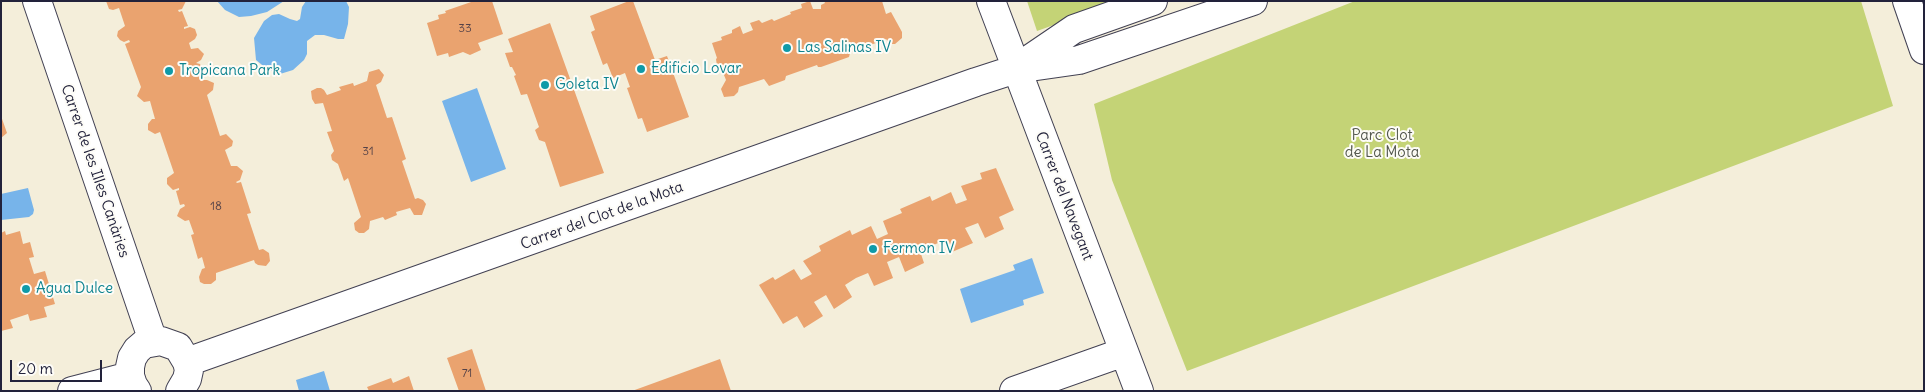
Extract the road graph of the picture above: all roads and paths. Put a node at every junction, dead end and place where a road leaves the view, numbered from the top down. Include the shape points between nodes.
1 (37, 1) edge
2 (991, 1) edge
3 (1153, 1) edge
4 (1253, 1) edge
5 (1907, 1) edge
6 (1924, 50) edge
7 (1016, 69) junction
8 (153, 341) junction
9 (1124, 352) junction
10 (187, 362) junction
11 (134, 384) edge
12 (72, 391) edge
13 (180, 391) edge
14 (1014, 391) edge
15 (1139, 391) edge

1 - 8 street, Carrer de les Illes Canàries
2 - 7 street, Carrer del Navegant
3 - 7 street, Carrer del Clot de la Mota via 1074,28
4 - 7 street, Carrer del Clot de la Mota via 1079,60
5 - 6 street
7 - 9 street, Carrer del Navegant
7 - 10 street, Carrer del Clot de la Mota
8 - 10 street via 170,343
8 - 11 street via 137,350 130,367
9 - 14 street
9 - 15 street, Carrer del Navegant
10 - 13 street via 187,379
11 - 12 street

